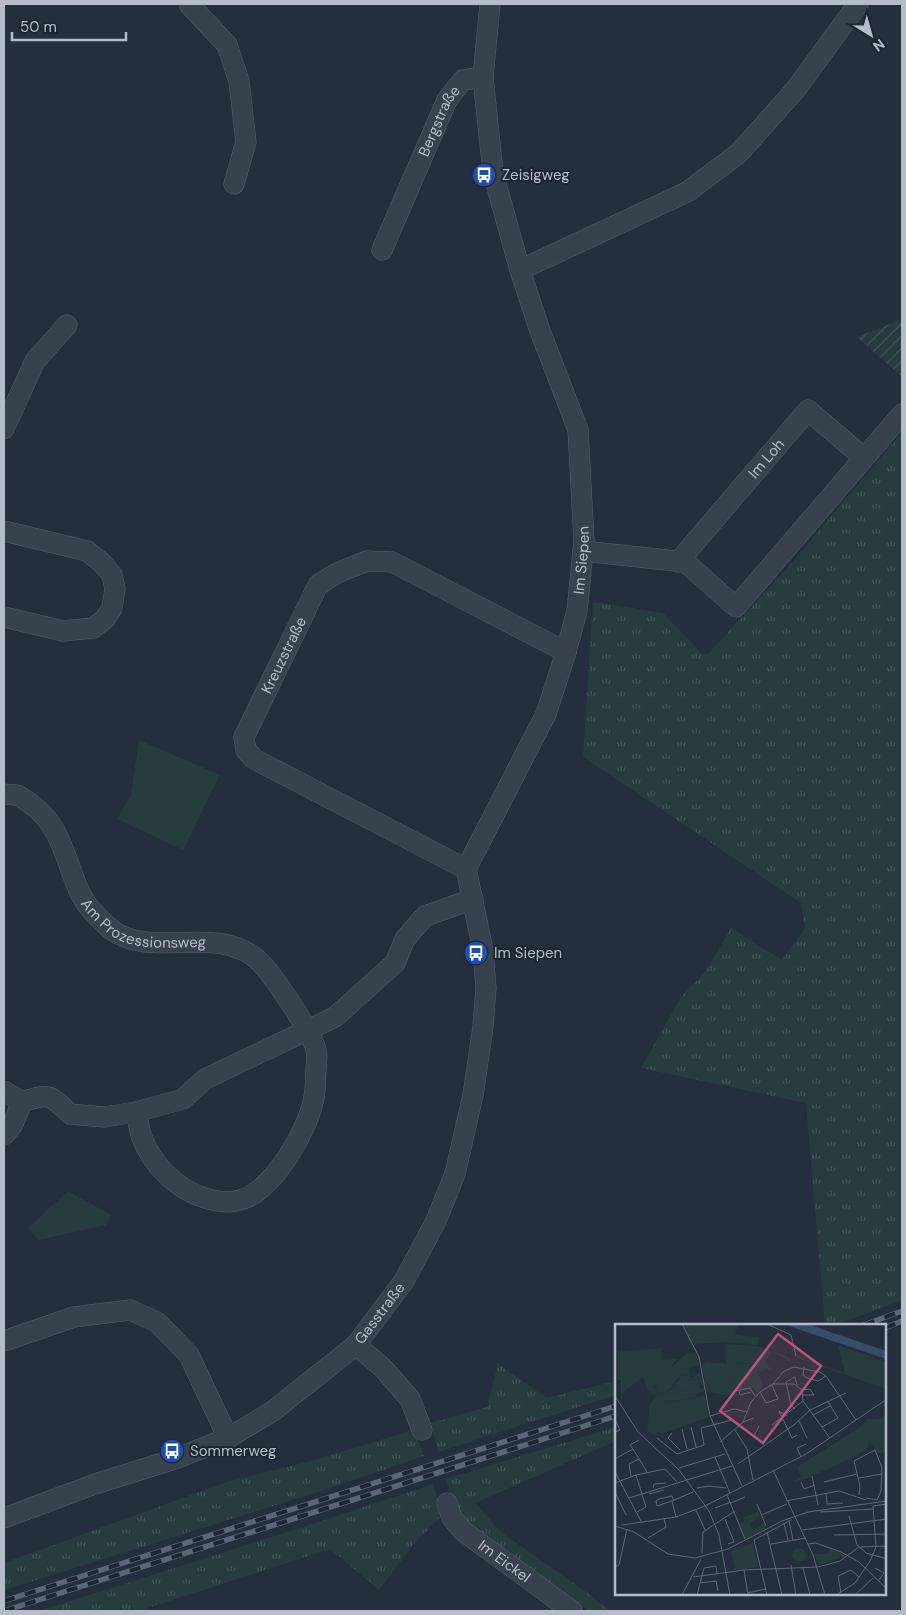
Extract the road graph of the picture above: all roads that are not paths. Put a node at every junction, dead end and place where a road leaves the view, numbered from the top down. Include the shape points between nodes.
1 (189, 4) edge
2 (490, 4) edge
3 (858, 4) edge
4 (483, 77) junction
5 (234, 184) dead end
6 (382, 250) dead end
7 (520, 270) junction
8 (67, 324) dead end
9 (902, 414) edge
10 (4, 429) edge
11 (864, 458) junction
12 (4, 531) edge
13 (583, 551) junction
14 (678, 562) junction
15 (4, 617) edge
16 (566, 652) junction
17 (4, 794) edge
18 (466, 869) junction
19 (473, 899) junction
20 (307, 1030) junction
21 (4, 1091) edge
22 (22, 1102) junction
23 (136, 1112) junction
24 (4, 1134) edge
25 (4, 1341) edge
26 (356, 1345) junction
27 (422, 1430) dead end
28 (228, 1438) junction
29 (446, 1502) dead end
30 (4, 1518) edge
31 (572, 1611) edge

1 - 5 street via 226,44 239,81 246,142
2 - 4 street
3 - 7 street via 796,89 739,153 687,192
4 - 6 street, Bergstraße via 462,80 447,100
4 - 7 street, Im Siepen via 493,173
7 - 13 street, Im Siepen via 578,430
8 - 10 street via 35,360
9 - 11 street
11 - 14 street via 736,607 685,562
11 - 14 street, Im Loh via 808,410
12 - 15 street via 87,551 112,575 115,589 112,608 105,619 93,628 63,631
13 - 14 street
13 - 16 street, Im Siepen via 577,611
16 - 18 street, Im Siepen via 546,714
16 - 18 street, Kreuzstraße via 392,562 367,561 318,585 244,737 246,750 254,759
17 - 20 street, Am Prozessionsweg via 18,796 43,813 59,836 82,896 113,931 150,942 218,943 241,949 260,962
18 - 19 street
19 - 20 street via 425,916 404,939 395,963 335,1017
19 - 26 street, Gasstraße via 483,950 486,988 473,1095 455,1174 436,1221 404,1281
20 - 23 street via 205,1078 183,1099
20 - 23 street, Am Prozessionsweg via 316,1051 314,1098 305,1125 288,1158 266,1184 244,1199 221,1202 192,1194 166,1174 142,1137
21 - 22 street
22 - 23 street via 42,1095 55,1099 70,1114 104,1117
22 - 24 street
25 - 28 street via 74,1317 130,1310 157,1322 189,1355
26 - 27 street via 383,1368 410,1399
26 - 28 street, Gasstraße via 273,1411
28 - 30 street, Gasstraße
29 - 31 street, Im Eickel via 452,1518 463,1531

